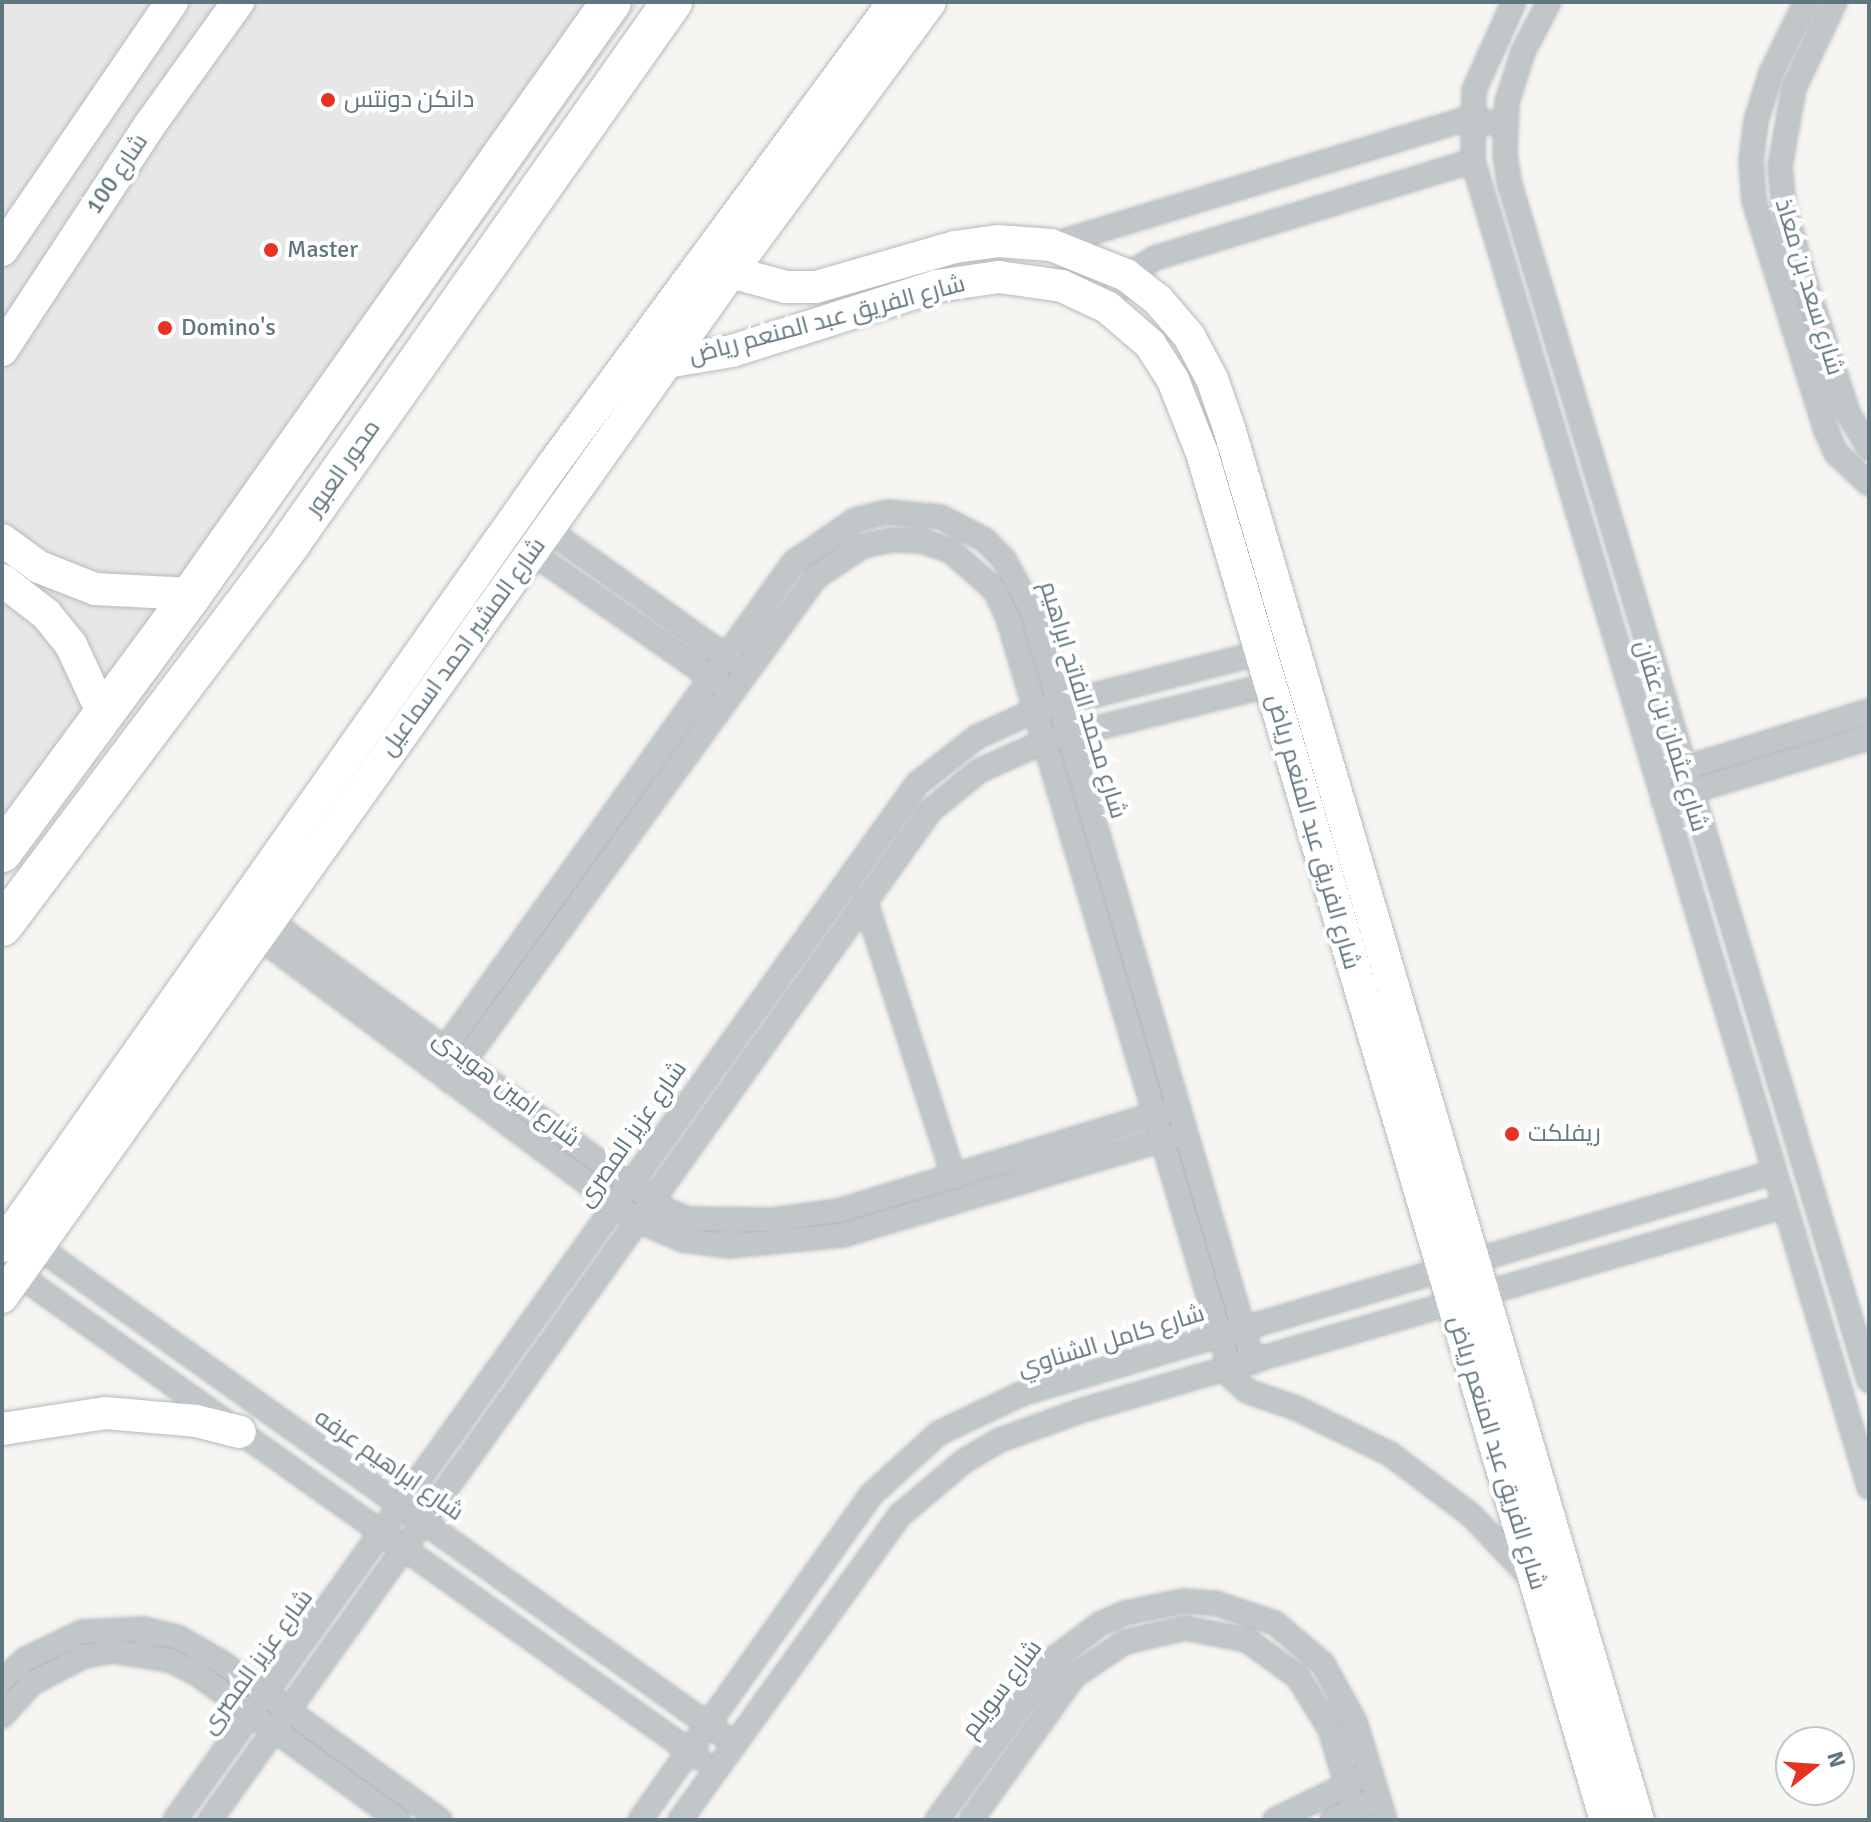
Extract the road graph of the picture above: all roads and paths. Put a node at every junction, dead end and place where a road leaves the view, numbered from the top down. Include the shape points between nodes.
1 (172, 2) edge
2 (238, 2) edge
3 (611, 2) edge
4 (672, 2) edge
5 (894, 2) edge
6 (930, 2) edge
7 (1514, 2) edge
8 (1549, 2) edge
9 (1806, 2) edge
10 (1835, 2) edge
11 (1470, 118) junction
12 (1504, 126) junction
13 (1473, 161) junction
14 (998, 241) junction
15 (1051, 245) junction
16 (2, 250) edge
17 (731, 272) junction
18 (1126, 275) junction
19 (999, 277) junction
20 (1107, 307) junction
21 (2, 350) edge
22 (667, 362) junction
23 (1869, 448) edge
24 (1869, 484) edge
25 (2, 540) edge
26 (539, 540) junction
27 (2, 580) edge
28 (632, 589) junction
29 (192, 594) junction
30 (615, 611) junction
31 (1260, 653) junction
32 (725, 656) junction
33 (745, 671) junction
34 (710, 677) junction
35 (1270, 685) junction
36 (730, 692) junction
37 (1059, 703) junction
38 (1036, 710) junction
39 (1869, 711) edge
40 (104, 716) junction
41 (1068, 734) junction
42 (1869, 738) edge
43 (1045, 741) junction
44 (1687, 767) junction
45 (1656, 776) junction
46 (1694, 791) junction
47 (1663, 800) junction
48 (2, 852) edge
49 (865, 900) junction
50 (251, 919) junction
51 (2, 926) edge
52 (496, 978) junction
53 (514, 992) junction
54 (446, 1048) junction
55 (464, 1061) junction
56 (432, 1067) junction
57 (450, 1081) junction
58 (1178, 1108) junction
59 (1155, 1115) junction
60 (559, 1129) junction
61 (1186, 1134) junction
62 (1162, 1140) junction
63 (543, 1150) junction
64 (1775, 1172) junction
65 (954, 1178) junction
66 (629, 1183) junction
67 (653, 1201) junction
68 (615, 1203) junction
69 (1785, 1206) junction
70 (639, 1221) junction
71 (12, 1259) edge
72 (1456, 1266) junction
73 (1466, 1299) junction
74 (1243, 1329) junction
75 (1220, 1336) junction
76 (1253, 1362) junction
77 (1230, 1368) junction
78 (1869, 1380) edge
79 (2, 1429) edge
80 (240, 1432) junction
81 (1866, 1463) edge
82 (1869, 1487) edge
83 (401, 1505) junction
84 (424, 1522) junction
85 (381, 1533) junction
86 (405, 1550) junction
87 (1539, 1588) junction
88 (2, 1680) edge
89 (266, 1695) junction
90 (289, 1712) junction
91 (253, 1714) junction
92 (2, 1716) edge
93 (708, 1724) junction
94 (275, 1731) junction
95 (734, 1743) junction
96 (689, 1751) junction
97 (715, 1770) junction
98 (1371, 1773) junction
99 (1347, 1785) junction
100 (1378, 1798) junction
101 (1356, 1815) edge
102 (175, 1820) edge
103 (210, 1820) edge
104 (398, 1820) edge
105 (440, 1820) edge
106 (640, 1820) edge
107 (680, 1820) edge
108 (937, 1820) edge
109 (971, 1820) edge
110 (1275, 1820) edge
111 (1332, 1820) edge
112 (1385, 1820) edge
113 (1606, 1820) edge
114 (1638, 1820) edge

1 - 16 street
2 - 21 street, شارع 100 via 149,126
3 - 29 highway, محور العبور
4 - 51 highway, محور العبور via 291,542
5 - 50 street, شارع المشير احمد اسماعيل via 534,490
6 - 17 street, شارع المشير احمد اسماعيل
7 - 11 street, شارع عثمان بن عفان via 1483,63
8 - 12 street, شارع عثمان بن عفان via 1523,52
9 - 24 street, شارع سعد بن معاذ via 1771,73 1756,121 1754,201 1825,428 1836,453
10 - 23 street, شارع سعد بن معاذ via 1794,88 1780,166 1784,206 1806,285 1848,413
11 - 12 street
11 - 13 street, شارع عثمان بن عفان
11 - 15 street
12 - 44 street, شارع عثمان بن عفان via 1510,185
13 - 18 street via 1155,258
13 - 45 street, شارع عثمان بن عفان
14 - 15 street, شارع الفريق عبد المنعم رياض
14 - 17 street, شارع الفريق عبد المنعم رياض via 955,247 816,287 786,287
14 - 19 street via 992,262
15 - 18 street, شارع الفريق عبد المنعم رياض
17 - 22 street, شارع المشير احمد اسماعيل
18 - 20 street
18 - 72 street, شارع الفريق عبد المنعم رياض via 1158,300 1189,336 1212,379
19 - 20 street, شارع الفريق عبد المنعم رياض via 1062,286
19 - 22 street, شارع الفريق عبد المنعم رياض via 937,286 732,351
20 - 31 street, شارع الفريق عبد المنعم رياض via 1150,344 1187,412
22 - 26 street, شارع المشير احمد اسماعيل
25 - 29 street via 39,567 95,589
26 - 28 street
26 - 30 street
26 - 50 street, شارع المشير احمد اسماعيل
27 - 40 street via 46,614 71,645
28 - 30 street
28 - 32 street
29 - 40 highway, محور العبور
30 - 34 street
31 - 35 street, شارع الفريق عبد المنعم رياض
31 - 37 street, شارع عزيز المصرى
32 - 33 street
32 - 34 street, شارع محمد الفاتح ابراهيم
32 - 37 street, شارع محمد الفاتح ابراهيم via 782,576 825,535 855,520 920,512 961,525 1004,560 1032,610
33 - 36 street, شارع محمد الفاتح ابراهيم
33 - 38 street, شارع محمد الفاتح ابراهيم via 799,597 837,560 892,540 922,541 963,559 995,590
34 - 36 street
34 - 52 street, شارع محمد الفاتح ابراهيم
35 - 41 street
35 - 72 street, شارع الفريق عبد المنعم رياض
36 - 53 street, شارع محمد الفاتح ابراهيم
37 - 38 street, شارع عزيز المصرى
37 - 41 street, شارع محمد الفاتح ابراهيم
38 - 43 street, شارع محمد الفاتح ابراهيم
38 - 66 street, شارع عزيز المصرى via 977,737 917,784
39 - 44 street
40 - 48 highway, محور العبور
41 - 43 street
41 - 58 street, شارع محمد الفاتح ابراهيم
42 - 46 street
43 - 49 street via 953,789 911,835
43 - 59 street, شارع محمد الفاتح ابراهيم
44 - 45 street
44 - 46 street, شارع عثمان بن عفان
45 - 47 street, شارع عثمان بن عفان
46 - 47 street
46 - 78 street, شارع عثمان بن عفان
47 - 64 street, شارع عثمان بن عفان
49 - 65 street
49 - 67 street
50 - 54 street, شارع امين هويدى
50 - 56 street, شارع امين هويدى
50 - 71 street, شارع المشير احمد اسماعيل
52 - 53 street
52 - 54 street, شارع محمد الفاتح ابراهيم
53 - 55 street, شارع محمد الفاتح ابراهيم
54 - 55 street, شارع امين هويدى
54 - 56 street, شارع محمد الفاتح ابراهيم
55 - 57 street, شارع محمد الفاتح ابراهيم
55 - 60 street, شارع امين هويدى
56 - 57 street, شارع امين هويدى
57 - 63 street, شارع امين هويدى
58 - 59 street, شارع امين هويدى
58 - 61 street, شارع محمد الفاتح ابراهيم
59 - 62 street, شارع محمد الفاتح ابراهيم
59 - 65 street, شارع امين هويدى
60 - 63 street
60 - 66 street, شارع امين هويدى
61 - 62 street, شارع امين هويدى
61 - 74 street, شارع محمد الفاتح ابراهيم
62 - 70 street, شارع امين هويدى via 817,1240 730,1246 669,1236
62 - 75 street, شارع محمد الفاتح ابراهيم
63 - 68 street, شارع امين هويدى
64 - 69 street, شارع عثمان بن عفان
64 - 72 street, شارع كامل الشناوي
65 - 67 street, شارع امين هويدى via 838,1211 773,1220 688,1219
66 - 67 street, شارع امين هويدى
66 - 68 street, شارع عزيز المصرى
67 - 70 street
68 - 70 street, شارع امين هويدى
68 - 83 street, شارع عزيز المصرى
69 - 73 street
69 - 81 street, شارع عثمان بن عفان
70 - 84 street
71 - 80 street
71 - 83 street, شارع ابراهيم عرفه
72 - 73 street, شارع الفريق عبد المنعم رياض
72 - 74 street, شارع كامل الشناوي
73 - 76 street
73 - 87 street, شارع الفريق عبد المنعم رياض
73 - 114 street, شارع الفريق عبد المنعم رياض
74 - 75 street, شارع كامل الشناوي
74 - 76 street, شارع محمد الفاتح ابراهيم
75 - 77 street, شارع محمد الفاتح ابراهيم
75 - 93 street, شارع كامل الشناوي via 1021,1394 939,1433 871,1495
76 - 77 street
77 - 87 street via 1238,1387 1344,1429 1432,1483 1471,1515
77 - 95 street via 1039,1424 1000,1440 941,1478 873,1548
79 - 80 street via 105,1413 196,1421
80 - 85 street
81 - 82 street, شارع عثمان بن عفان
83 - 84 street, شارع ابراهيم عرفه
83 - 85 street, شارع عزيز المصرى
84 - 86 street
84 - 93 street, شارع ابراهيم عرفه
85 - 86 street
85 - 89 street, شارع عزيز المصرى
86 - 90 street
86 - 96 street
87 - 113 street, شارع الفريق عبد المنعم رياض
88 - 89 street via 53,1643 113,1628 144,1629 201,1648
89 - 90 street
89 - 91 street, شارع عزيز المصرى
90 - 94 street
90 - 105 street
91 - 92 street via 170,1660 113,1651 56,1667 32,1683
91 - 94 street
91 - 102 street, شارع عزيز المصرى
93 - 95 street, شارع ابراهيم عرفه
93 - 96 street, شارع كامل الشناوي
94 - 103 street
94 - 104 street
95 - 97 street
96 - 97 street
96 - 106 street, شارع كامل الشناوي
97 - 107 street
98 - 99 street
98 - 100 street, شارع سويلم
98 - 108 street, شارع سويلم via 1342,1690 1301,1641 1245,1610 1183,1601 1125,1613 1088,1631 1056,1657
99 - 101 street, شارع سويلم
99 - 109 street, شارع سويلم via 1324,1715 1298,1677 1247,1640 1185,1628 1125,1642 1074,1676
99 - 110 street
100 - 101 street
100 - 112 street, شارع سويلم
101 - 111 street

